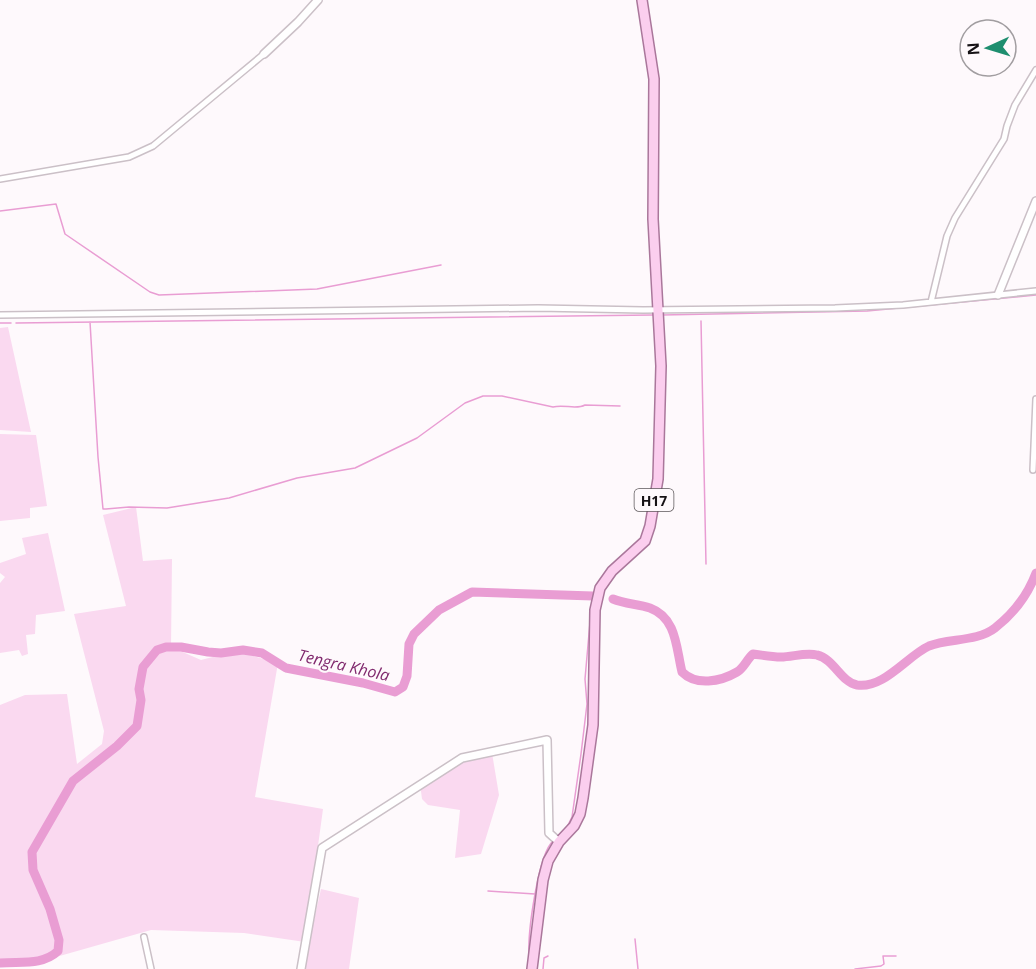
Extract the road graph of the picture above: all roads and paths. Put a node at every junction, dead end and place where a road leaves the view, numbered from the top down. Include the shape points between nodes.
1 (318, 0) edge
2 (642, 0) edge
3 (264, 54) joint
4 (1036, 70) edge
5 (0, 179) edge
6 (1036, 201) edge
7 (1036, 291) edge
8 (998, 296) junction
9 (931, 302) junction
10 (657, 309) junction
11 (0, 315) edge
12 (1036, 399) edge
13 (1034, 470) dead end
14 (559, 842) junction
15 (144, 937) dead end
16 (151, 969) edge
17 (301, 969) edge
18 (532, 969) edge

1 - 3 street
2 - 10 main road, H17 via 654,79
3 - 5 street via 153,146 129,157
4 - 9 street via 1015,105 1004,139 955,218
6 - 8 street
7 - 8 street
8 - 9 street
9 - 10 street via 812,309
10 - 11 street
10 - 14 main road, H17 via 660,453 650,526 641,546 612,571 600,588 593,725 583,798 574,826
12 - 13 street
14 - 17 street via 549,833 547,740 462,758 322,848
14 - 18 main road, H17 via 543,880
15 - 16 street

